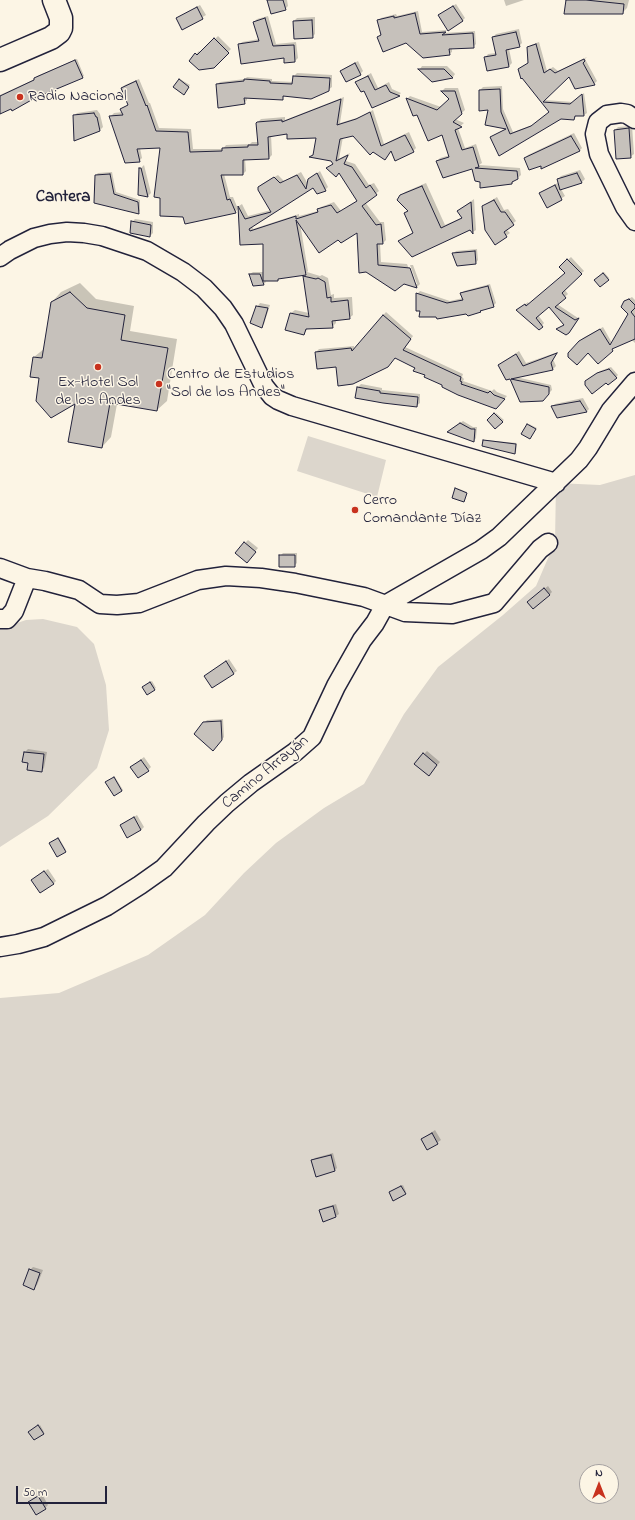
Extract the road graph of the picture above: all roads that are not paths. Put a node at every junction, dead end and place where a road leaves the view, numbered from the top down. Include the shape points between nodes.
1 (54, 0) edge
2 (0, 60) edge
3 (635, 119) edge
4 (635, 221) edge
5 (0, 257) edge
6 (635, 382) edge
7 (556, 483) junction
8 (548, 543) dead end
9 (0, 568) edge
10 (27, 578) junction
11 (385, 605) junction
12 (0, 619) edge
13 (0, 947) edge

1 - 2 main road via 61,18 59,32
3 - 4 street via 621,113 607,115 598,122 595,134 599,154 625,207
5 - 7 street via 34,238 67,232 102,236 147,251 186,274 223,308 234,324 264,386 278,400
6 - 7 street via 611,410 584,454
7 - 11 street via 493,542
8 - 11 street via 540,548 494,603 452,614 405,612
9 - 10 street
10 - 11 street via 79,590 100,604 139,602 198,580 226,576 295,583 364,597
10 - 12 street via 14,611 7,619
11 - 13 street, Camino Arrayán via 336,686 312,737 227,803 164,868 107,906 66,927 44,937

